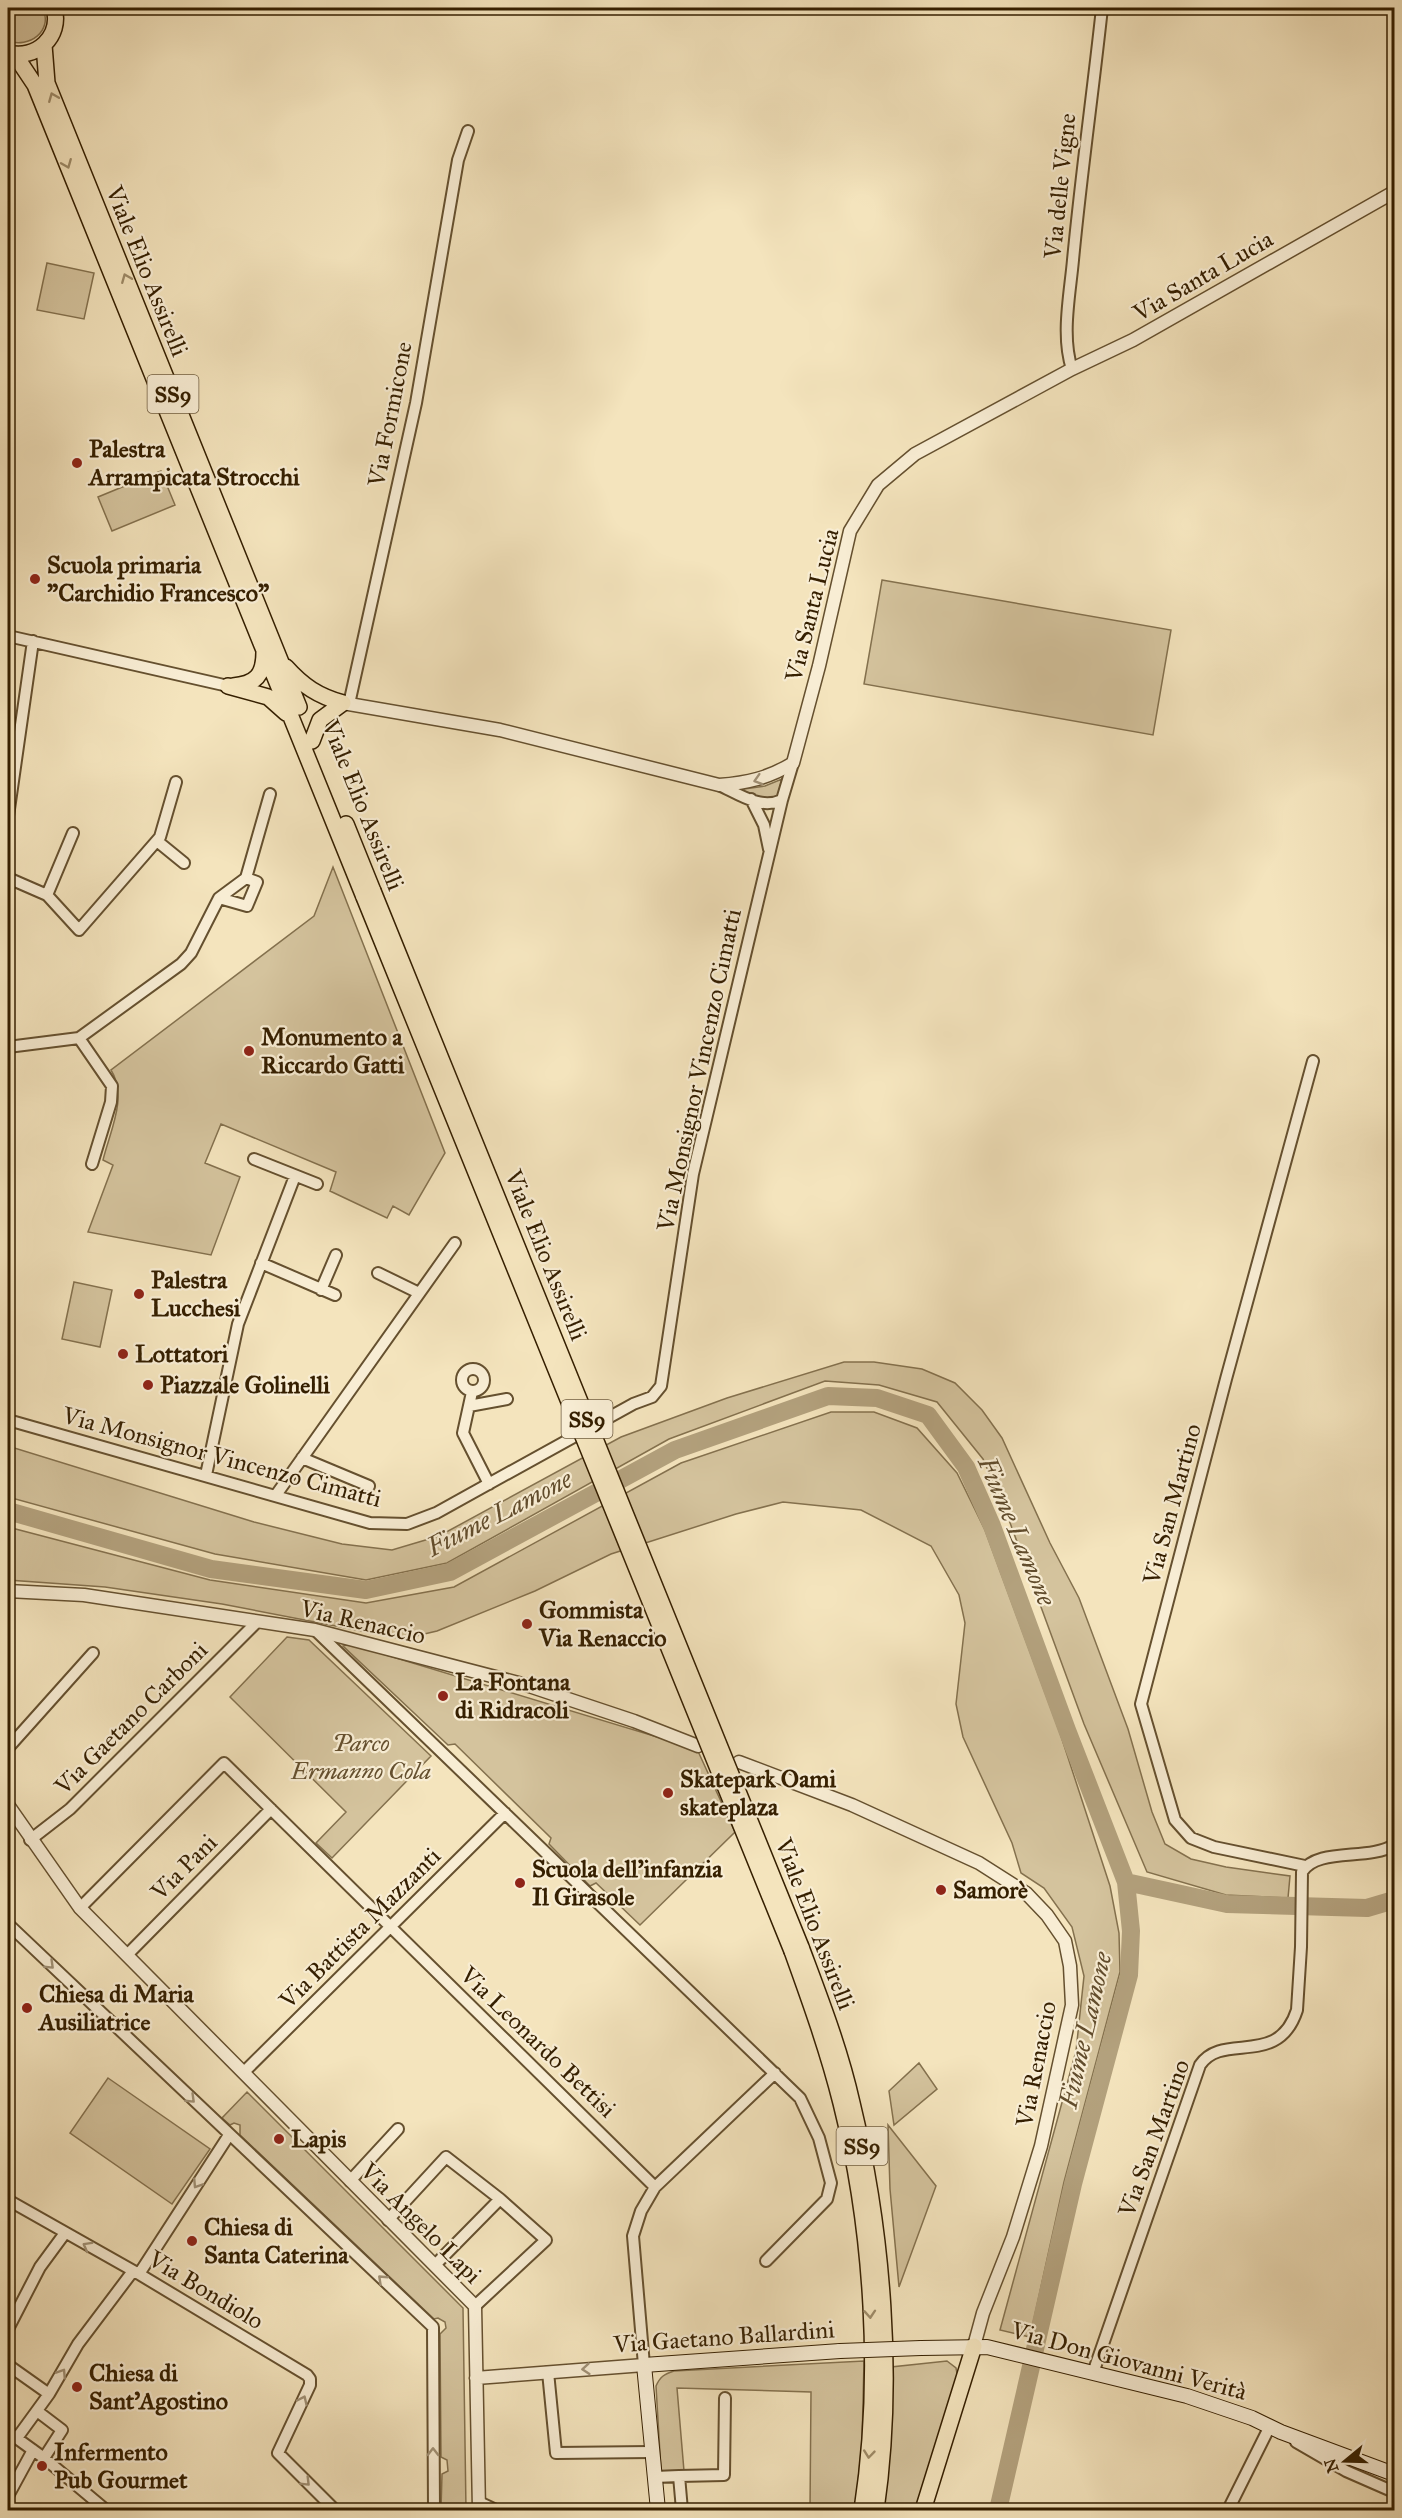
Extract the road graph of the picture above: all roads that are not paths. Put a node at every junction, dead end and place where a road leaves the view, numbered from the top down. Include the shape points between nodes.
1 (54, 8) edge
2 (1102, 8) edge
3 (44, 45) junction
4 (11, 54) edge
5 (468, 131) dead end
6 (1395, 192) edge
7 (1072, 369) junction
8 (8, 636) edge
9 (33, 641) junction
10 (264, 649) junction
11 (281, 663) junction
12 (228, 686) junction
13 (346, 704) junction
14 (293, 720) junction
15 (312, 741) junction
16 (793, 763) junction
17 (176, 782) dead end
18 (719, 785) junction
19 (270, 794) dead end
20 (751, 799) junction
21 (782, 800) junction
22 (8, 816) edge
23 (73, 833) dead end
24 (157, 841) junction
25 (769, 852) junction
26 (184, 863) dead end
27 (8, 878) edge
28 (246, 878) junction
29 (369, 894) junction
30 (47, 895) junction
31 (219, 898) junction
32 (79, 1038) junction
33 (8, 1047) edge
34 (1313, 1061) dead end
35 (8, 1133) edge
36 (8, 1146) edge
37 (254, 1159) dead end
38 (92, 1164) dead end
39 (295, 1176) junction
40 (316, 1184) dead end
41 (455, 1243) dead end
42 (336, 1255) dead end
43 (261, 1263) junction
44 (378, 1273) dead end
45 (321, 1290) junction
46 (419, 1293) junction
47 (335, 1295) dead end
48 (472, 1392) dead end
49 (507, 1399) dead end
50 (470, 1406) junction
51 (8, 1420) edge
52 (302, 1458) junction
53 (206, 1475) junction
54 (489, 1484) junction
55 (369, 1486) dead end
56 (276, 1495) junction
57 (8, 1591) edge
58 (257, 1622) junction
59 (315, 1630) junction
60 (93, 1653) dead end
61 (698, 1746) dead end
62 (8, 1748) edge
63 (739, 1762) dead end
64 (8, 1805) edge
65 (271, 1809) junction
66 (505, 1813) junction
67 (30, 1840) junction
68 (1395, 1845) edge
69 (1304, 1869) junction
70 (80, 1908) junction
71 (8, 1924) edge
72 (391, 1927) junction
73 (797, 1949) junction
74 (127, 1955) junction
75 (244, 2072) junction
76 (775, 2073) junction
77 (398, 2129) dead end
78 (229, 2135) junction
79 (350, 2181) junction
80 (655, 2187) junction
81 (500, 2199) junction
82 (9, 2204) edge
83 (388, 2220) junction
84 (65, 2233) junction
85 (766, 2261) dead end
86 (435, 2265) junction
87 (136, 2272) junction
88 (475, 2306) junction
89 (8, 2329) edge
90 (981, 2346) junction
91 (8, 2365) edge
92 (644, 2365) junction
93 (548, 2372) junction
94 (1093, 2373) junction
95 (476, 2378) junction
96 (49, 2394) junction
97 (725, 2398) dead end
98 (37, 2410) junction
99 (1275, 2429) junction
100 (12, 2435) edge
101 (33, 2450) junction
102 (651, 2452) junction
103 (44, 2458) junction
104 (1395, 2474) edge
105 (679, 2476) junction
106 (655, 2477) junction
107 (1395, 2492) edge
108 (8, 2496) edge
109 (479, 2506) edge
110 (102, 2509) edge
111 (335, 2511) edge
112 (434, 2511) edge
113 (496, 2511) edge
114 (658, 2511) edge
115 (682, 2511) edge
116 (862, 2511) edge
117 (876, 2511) edge
118 (923, 2511) edge
119 (1228, 2511) edge

1 - 3 main road, SS9 via 56,23
2 - 7 street, Via delle Vigne via 1069,305 1068,357
3 - 4 main road, SS9 via 26,54
11 -> 3 main road, Viale Elio Assirelli / SS9 via 48,82
4 -> 10 main road, Viale Elio Assirelli / SS9 via 35,86
5 - 13 street, Via Formicone via 458,160 416,403
6 - 7 street, Via Santa Lucia via 1133,340
7 - 16 street, Via Santa Lucia via 915,454 878,485 850,531
8 - 9 street
9 - 12 street
9 - 22 street
10 - 12 main road via 264,666 259,675 245,685
10 - 14 main road, Viale Elio Assirelli / SS9
11 - 13 main road via 309,690
11 - 15 main road, Viale Elio Assirelli / SS9
12 - 14 main road via 268,697
13 - 15 main road via 320,720
13 - 18 street via 500,730
14 - 29 main road, Viale Elio Assirelli / SS9
15 - 29 main road, Viale Elio Assirelli / SS9
16 -> 18 street via 763,779
16 - 21 street, Via Monsignor Vincenzo Cimatti
17 - 24 street
18 - 20 street
19 - 28 street
20 - 21 street via 765,805
20 - 25 street, Via Monsignor Vincenzo Cimatti via 764,825
21 - 25 street, Via Monsignor Vincenzo Cimatti
23 - 30 street
24 - 26 street
24 - 30 street via 79,930
25 - 54 street, Via Monsignor Vincenzo Cimatti via 693,1174 661,1386 652,1397
27 - 30 street
28 - 31 street
28 - 31 street via 257,882 247,906
29 - 73 main road, Viale Elio Assirelli / SS9, bridge
31 - 32 street via 191,953 181,964
32 - 33 street
32 - 38 street via 112,1086 111,1102
34 - 69 street, Via San Martino via 1142,1704 1175,1820 1191,1838
35 - 36 street
37 - 39 street
39 - 40 street
39 - 43 street
41 - 46 street
42 - 45 street
43 - 45 street
43 - 53 street via 238,1324
44 - 46 street
45 - 47 street
46 - 52 street
48 - 50 street
49 - 50 street
50 - 54 street via 463,1433
51 - 53 street, Via Monsignor Vincenzo Cimatti
52 - 55 street
52 - 56 street
53 - 56 street, Via Monsignor Vincenzo Cimatti
54 - 56 street, Via Monsignor Vincenzo Cimatti via 407,1524 370,1523
57 - 58 street, Via Renaccio via 84,1595
58 - 59 street, Via Renaccio
58 - 67 street, Via Gaetano Carboni via 70,1809
59 - 61 street, Via Renaccio via 526,1685
59 - 66 street
60 - 62 street
63 - 90 street, Via Renaccio via 852,1805 980,1863 1026,1893 1065,1941 1072,2005 1041,2146 1013,2237 983,2313
64 - 67 street, Via Angelo Lapi
65 - 70 street, Via Leonardo Bettisi via 224,1763
65 - 72 street, Via Leonardo Bettisi
65 - 74 street, Via Pani
66 - 72 street, Via Battista Mazzanti
66 - 76 street
67 - 70 street, Via Angelo Lapi
68 - 69 street, Via San Martino via 1365,1855 1321,1858
69 - 94 street, Via San Martino via 1297,2010 1282,2036 1260,2046 1210,2054 1200,2065
70 - 74 street, Via Angelo Lapi
71 -> 78 street
72 - 75 street, Via Battista Mazzanti
72 - 80 street, Via Leonardo Bettisi
73 -> 116 main road, Viale Elio Assirelli / SS9 via 836,2082 860,2197 873,2360 872,2419
73 - 117 main road, Viale Elio Assirelli / SS9 via 833,2033 869,2181 886,2353
74 - 75 street, Via Angelo Lapi
75 - 79 street, Via Angelo Lapi
76 - 80 street
76 - 85 street via 800,2098 819,2138 831,2184 827,2199
77 - 79 street
78 -> 87 street
112 -> 78 street via 433,2327
79 - 83 street, Via Angelo Lapi
80 - 92 street via 633,2236
81 - 83 street via 446,2157
81 - 86 street
81 - 88 street via 546,2240
82 - 84 street, Via Bondiolo
83 - 86 street, Via Angelo Lapi
87 -> 84 street, Via Bondiolo
84 - 89 street via 40,2267
86 - 88 street, Via Angelo Lapi
96 -> 87 street via 78,2344
87 - 111 street, Via Bondiolo via 307,2375 310,2385 278,2453
88 - 95 street, Via Angelo Lapi
90 - 92 main road, Via Gaetano Ballardini, bridge
90 - 94 main road, Via Don Giovanni Verità
90 - 118 main road
91 - 96 street
92 -> 93 street, Via Gaetano Ballardini
92 - 102 main road
93 - 95 street, Via Gaetano Ballardini
93 - 102 street via 556,2453
94 - 99 main road, Via Don Giovanni Verità via 1187,2396
95 - 109 street, Via Angelo Lapi
96 - 98 street
97 - 105 street via 724,2475
98 - 100 street
98 - 103 street via 62,2430
99 - 104 main road, Via Don Giovanni Verità
99 - 107 street, Via Don Giovanni Verità via 1346,2471
99 - 119 street, Via Don Giovanni Verità
100 - 101 street
101 - 103 street
101 - 108 street
102 - 106 main road
103 - 110 street
105 - 106 street
105 - 115 street
106 - 114 main road
109 - 113 street

